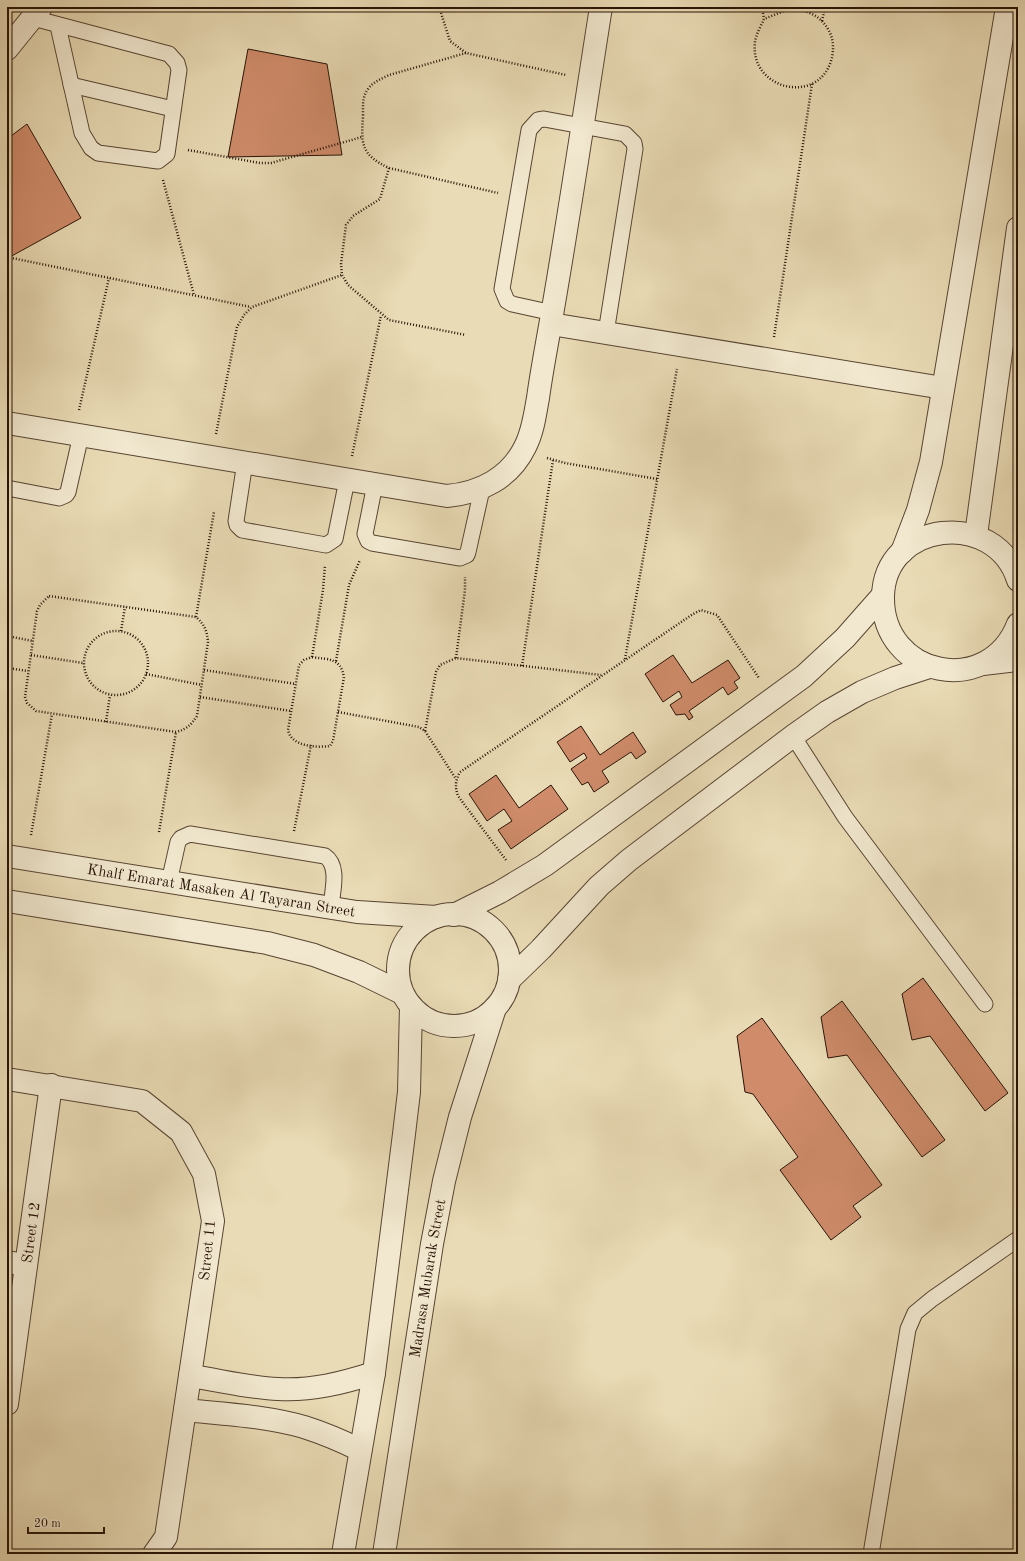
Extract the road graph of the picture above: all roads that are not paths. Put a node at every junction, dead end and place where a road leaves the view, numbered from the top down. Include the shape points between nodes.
1 (601, 7) edge
2 (1007, 7) edge
3 (37, 13) edge
4 (58, 26) junction
5 (7, 49) edge
6 (71, 84) junction
7 (173, 109) junction
8 (582, 126) junction
9 (1018, 228) edge
10 (552, 319) junction
11 (606, 333) junction
12 (943, 388) junction
13 (7, 422) edge
14 (77, 434) junction
15 (245, 462) junction
16 (347, 480) junction
17 (375, 484) junction
18 (7, 488) edge
19 (482, 489) junction
20 (976, 535) junction
21 (902, 552) junction
22 (1018, 580) edge
23 (883, 595) junction
24 (1018, 624) edge
25 (1018, 660) edge
26 (982, 664) junction
27 (929, 667) junction
28 (792, 736) junction
29 (17, 858) edge
30 (169, 882) junction
31 (7, 901) edge
32 (330, 907) junction
33 (445, 916) junction
34 (509, 980) junction
35 (406, 1000) junction
36 (985, 1004) dead end
37 (495, 1008) junction
38 (7, 1079) edge
39 (51, 1085) junction
40 (1018, 1239) edge
41 (17, 1264) edge
42 (374, 1373) junction
43 (190, 1376) junction
44 (7, 1404) edge
45 (185, 1410) junction
46 (360, 1450) junction
47 (154, 1554) edge
48 (343, 1554) edge
49 (384, 1554) edge
50 (871, 1554) edge

1 - 8 street
2 - 12 street
3 - 4 lane
3 - 5 street
4 - 6 lane
4 - 7 lane via 169,54 177,63 179,70
6 - 7 lane
6 - 7 lane via 82,133 91,148 98,152 158,161 164,157 168,146
8 - 10 street
8 - 10 lane via 544,119 532,124 529,130 502,289 512,304
8 - 11 lane via 625,134 634,143 635,149
9 - 20 street
10 - 11 street
10 - 19 street via 532,427 525,447 514,465 499,479
11 - 12 street
12 - 21 street via 926,486
13 - 14 street
14 - 15 street
14 - 18 lane via 66,496 59,498
15 - 16 street
15 - 16 lane via 236,521 239,528 326,545 335,539
16 - 17 street
17 - 19 street via 447,496
17 - 19 lane via 365,534 368,541 372,544 460,558 468,552
20 - 21 street via 956,531 936,533 918,540
20 - 22 street via 992,543 1005,556
21 - 23 street via 885,580
23 - 27 street via 889,631 899,646
23 - 33 street via 825,657 567,850 522,880
24 - 26 street via 997,654
25 - 26 street
26 - 27 street via 965,670
27 - 28 street via 862,692
28 - 34 street via 629,860 599,886 542,949
28 - 36 lane via 845,817
29 - 30 street, Khalf Emarat Masaken Al Tayaran Street
30 - 32 street, Khalf Emarat Masaken Al Tayaran Street
30 - 32 lane via 178,842 190,834 325,856 334,869
31 - 35 street via 267,943 320,957 359,972
32 - 33 street, Khalf Emarat Masaken Al Tayaran Street via 383,915
33 - 34 street via 470,917 484,924 496,935 505,948
33 - 35 street via 422,924 411,934 402,948 398,962 398,978
34 - 37 street via 504,995
35 - 37 street via 422,1017 437,1024 452,1026 468,1024 483,1018
35 - 42 street via 409,1092
37 - 49 street, Madrasa Mubarak Street via 460,1117 444,1181
38 - 39 street, Street 11
39 - 41 street, Street 12
39 - 43 street, Street 11 via 142,1101 181,1132 204,1174 212,1221
40 - 50 lane via 915,1313 908,1330
41 - 44 street, Street 12
42 - 43 street via 343,1383 278,1389
42 - 46 street
43 - 45 street, Street 11
45 - 46 street via 272,1420 303,1427
45 - 47 street, Street 11 via 166,1537
46 - 48 street

